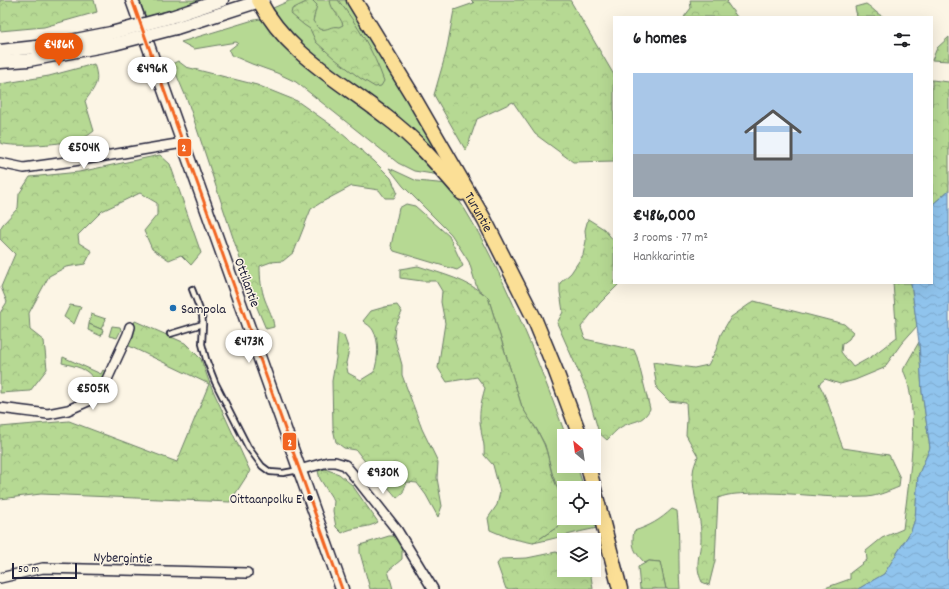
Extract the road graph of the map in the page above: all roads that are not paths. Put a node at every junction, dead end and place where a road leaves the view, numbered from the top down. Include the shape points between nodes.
1 (132, 0) edge
2 (222, 0) edge
3 (260, 0) edge
4 (354, 0) edge
5 (112, 38) junction
6 (0, 52) edge
7 (0, 62) edge
8 (182, 143) junction
9 (0, 163) edge
10 (485, 221) junction
11 (192, 288) dead end
12 (203, 324) junction
13 (130, 327) dead end
14 (170, 334) dead end
15 (0, 408) edge
16 (577, 429) edge
17 (299, 470) junction
18 (590, 473) edge
19 (247, 573) dead end
20 (0, 578) edge
21 (342, 589) edge
22 (433, 589) edge
23 (620, 589) edge

1 - 8 main road, Ottilantie
2 - 5 main road, bridge
3 - 5 main road, bridge via 176,28
3 - 10 highway via 298,52 412,137
4 - 10 highway, Turuntie
5 - 6 main road
5 - 7 main road via 29,60
8 - 9 street via 24,168
8 - 17 main road, Ottilantie
10 - 16 highway, Turuntie via 534,318
11 - 12 lane
12 - 14 lane
12 - 17 lane via 202,344 206,359 248,447 262,466 270,472
13 - 15 street via 102,390 92,399 68,410 48,414
17 - 21 main road, Ottilantie
17 - 22 street via 328,462 345,465 398,530
18 - 23 highway
19 - 20 street, Nybergintie via 43,568

